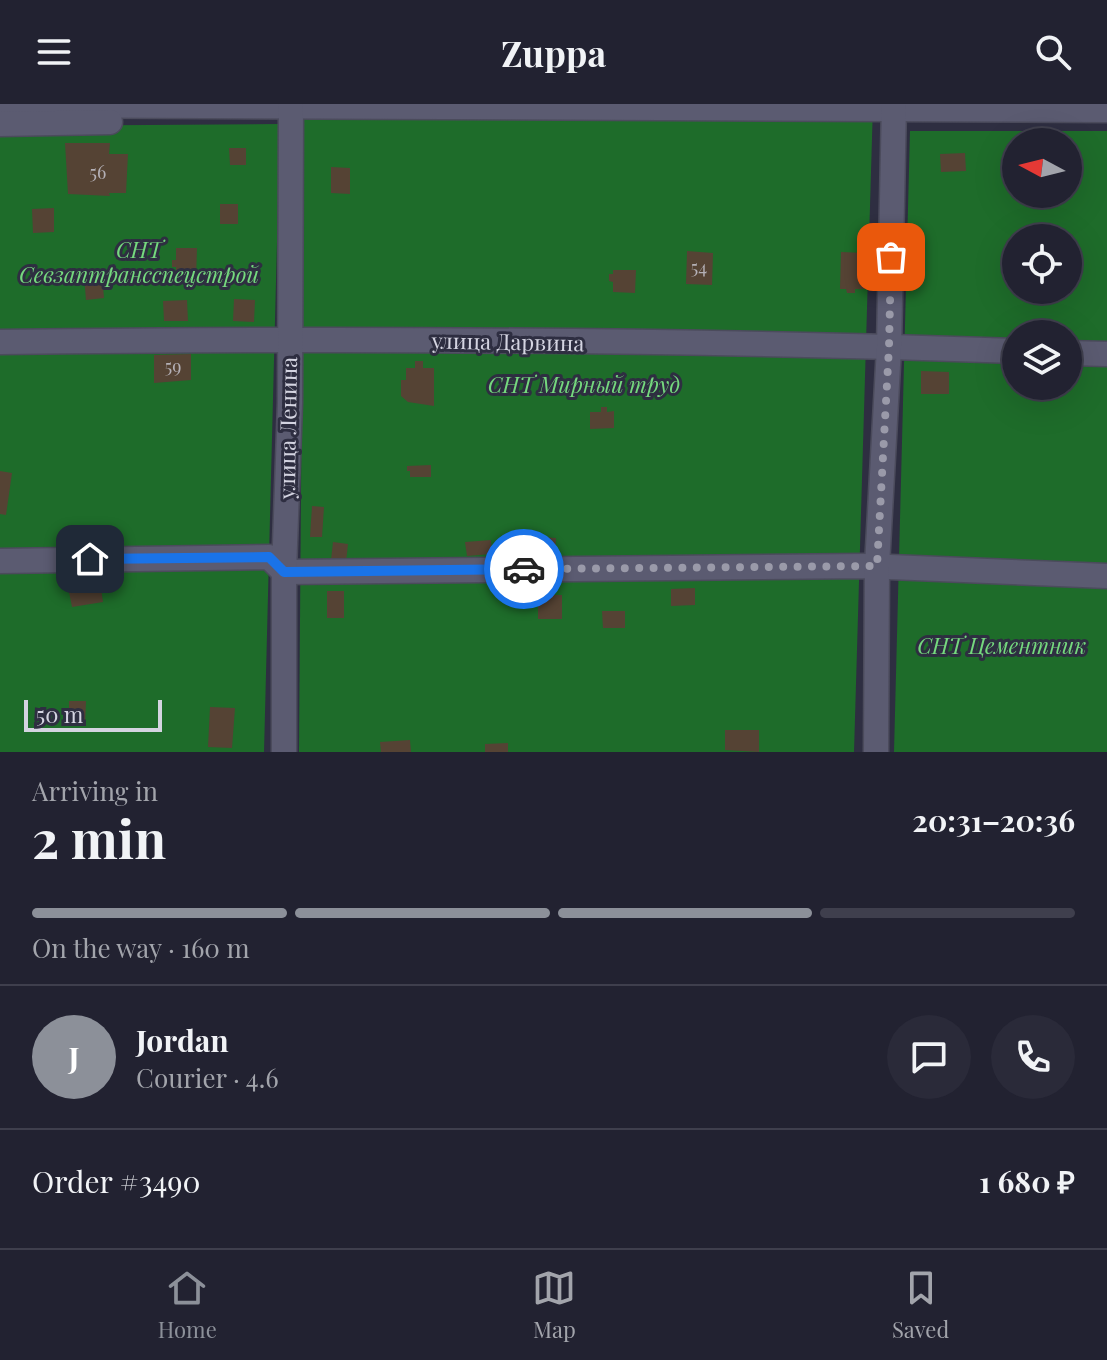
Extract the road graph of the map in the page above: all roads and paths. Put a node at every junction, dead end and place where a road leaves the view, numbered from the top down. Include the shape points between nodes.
1 (0, 105) edge
2 (60, 105) edge
3 (894, 106) edge
4 (290, 110) edge
5 (1107, 110) edge
6 (0, 124) edge
7 (290, 339) junction
8 (0, 342) edge
9 (889, 347) junction
10 (1002, 351) edge
11 (1082, 353) edge
12 (1107, 354) edge
13 (0, 561) edge
14 (877, 566) junction
15 (284, 572) junction
16 (1107, 576) edge
17 (284, 752) edge
18 (876, 752) edge

1 - 2 street
2 - 4 street
3 - 4 street
3 - 5 street
3 - 9 street
4 - 6 street
4 - 7 street, улица Ленина
7 - 8 street, улица Дарвина
7 - 9 street, улица Дарвина
7 - 15 street, улица Ленина
9 - 10 street, улица Дарвина
9 - 14 street
11 - 12 street
13 - 15 street via 269,557
14 - 15 street
14 - 16 street
14 - 18 street
15 - 17 street, улица Ленина

